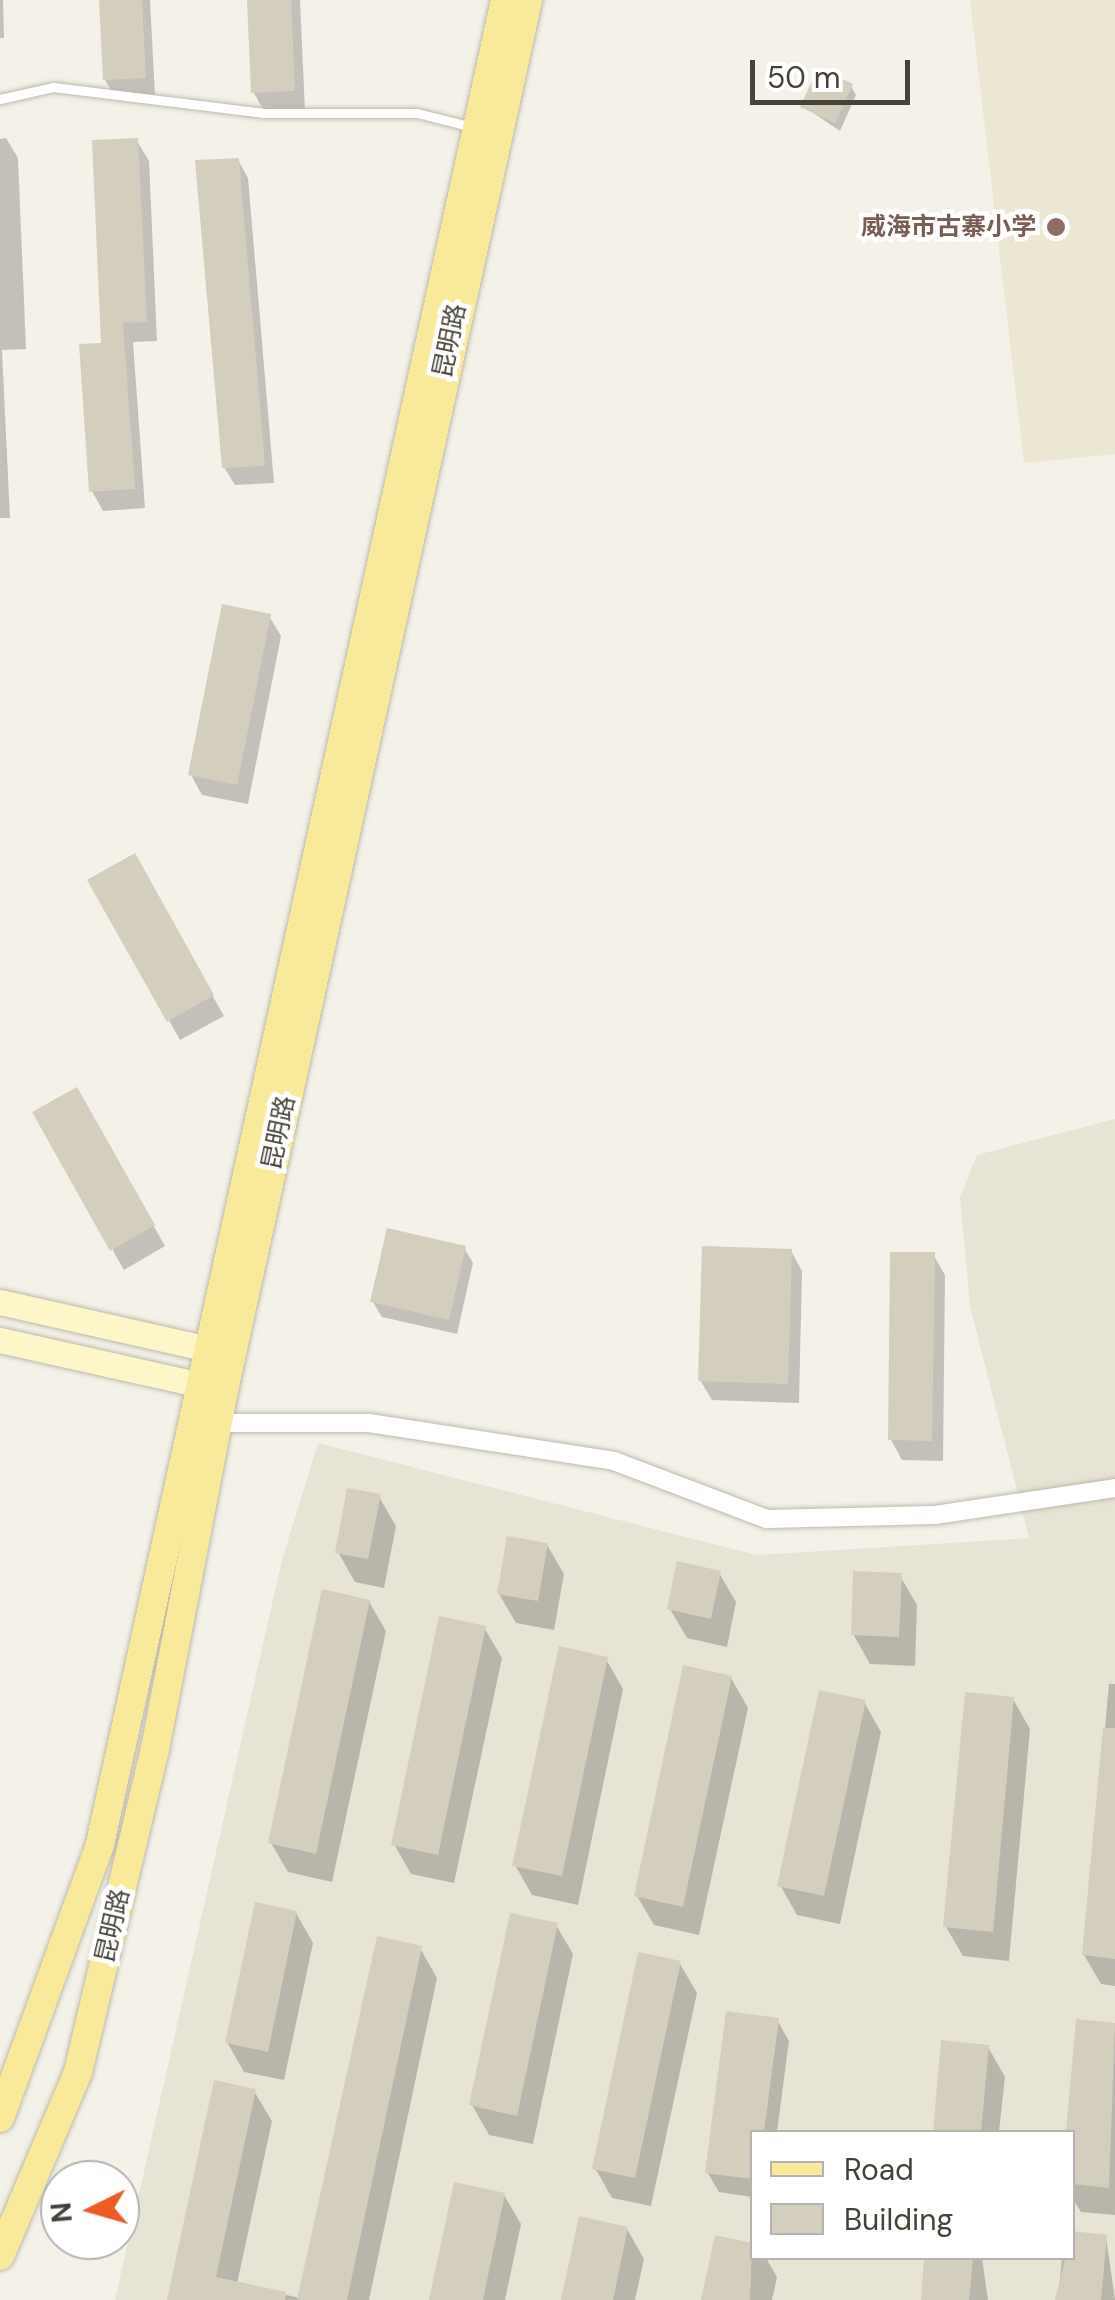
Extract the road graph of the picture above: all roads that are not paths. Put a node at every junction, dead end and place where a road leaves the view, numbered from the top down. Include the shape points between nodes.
1 (505, 0) edge
2 (528, 0) edge
3 (0, 100) edge
4 (485, 130) junction
5 (0, 1302) edge
6 (0, 1340) edge
7 (220, 1352) junction
8 (213, 1387) junction
9 (205, 1422) junction
10 (1115, 1488) edge
11 (0, 2118) edge
12 (0, 2256) edge

1 - 4 main road, 昆明路
2 - 4 main road, 昆明路
3 - 4 lane via 52,87 264,113 418,113
4 - 7 main road, 昆明路
5 - 7 main road
6 - 8 main road
7 - 8 main road, 昆明路
8 - 9 main road, 昆明路
9 - 10 street via 369,1423 614,1461 767,1519 935,1515
9 - 11 main road, 昆明路 via 100,1844
9 - 12 main road, 昆明路 via 155,1748 78,2072

